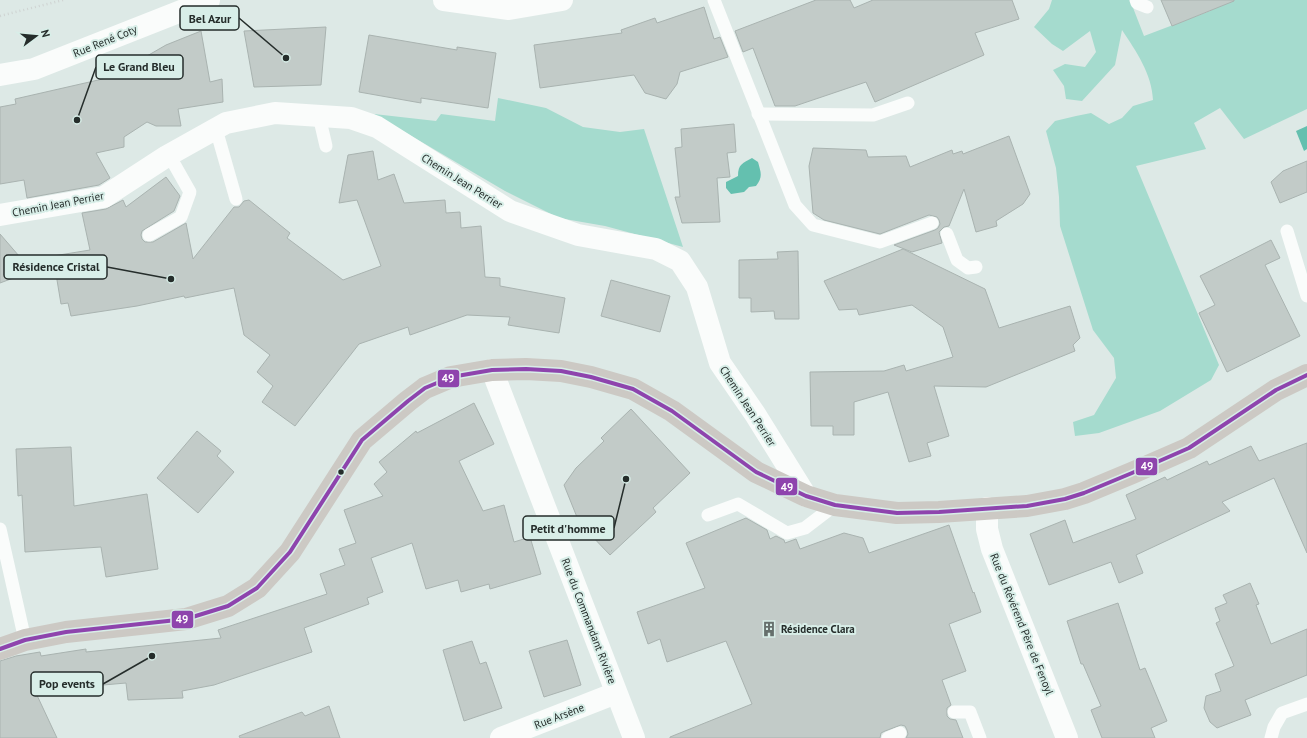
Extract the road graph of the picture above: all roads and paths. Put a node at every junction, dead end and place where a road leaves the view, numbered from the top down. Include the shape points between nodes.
1 (63, 0) edge
2 (209, 0) edge
3 (444, 0) edge
4 (562, 0) edge
5 (714, 0) edge
6 (0, 16) edge
7 (0, 75) edge
8 (908, 103) dead end
9 (758, 114) junction
10 (319, 116) junction
11 (216, 129) junction
12 (326, 146) dead end
13 (169, 155) junction
14 (236, 199) dead end
15 (0, 215) edge
16 (932, 222) dead end
17 (1287, 231) dead end
18 (947, 234) dead end
19 (149, 235) dead end
20 (976, 267) dead end
21 (1307, 296) edge
22 (492, 370) junction
23 (1307, 375) edge
24 (806, 496) junction
25 (835, 505) junction
26 (987, 508) junction
27 (708, 515) dead end
28 (0, 529) edge
29 (25, 640) junction
30 (0, 649) edge
31 (616, 693) junction
32 (1307, 704) edge
33 (954, 712) dead end
34 (501, 738) edge
35 (634, 738) edge
36 (980, 738) edge
37 (1067, 738) edge
38 (1271, 738) edge

1 - 6 path
2 - 7 street, Rue René Coty via 34,69
3 - 4 street via 509,9
5 - 9 lane
8 - 9 lane via 873,115
9 - 16 lane via 795,205 813,225 880,242
10 - 11 street, Chemin Jean Perrier via 275,113 226,123
10 - 12 lane
10 - 24 street, Chemin Jean Perrier via 351,118 377,128 510,211 578,235 656,249 680,261 697,287 720,363
11 - 13 street, Chemin Jean Perrier
11 - 14 lane
13 - 15 street, Chemin Jean Perrier via 104,197
13 - 19 lane via 190,192 181,217
17 - 21 lane
18 - 20 lane via 957,260 968,268
22 - 24 main road via 561,371 633,389 672,411 756,472
22 - 29 main road via 451,376 425,388 362,440 290,552 257,588 228,606 186,618 66,632
22 - 31 street, Rue du Commandant Rivière
23 - 26 main road via 1276,390 1189,448 1117,480 1065,498 1027,506
24 - 25 main road
25 - 26 main road via 897,513
25 - 27 lane via 805,528 788,533 738,504
26 - 37 street, Rue du Révérend Père de Fenoyl via 987,529 992,549
28 - 29 lane
29 - 30 main road
31 - 34 street, Rue Arsène
31 - 35 street, Rue du Commandant Rivière
32 - 38 lane via 1282,713
33 - 36 lane via 970,712

